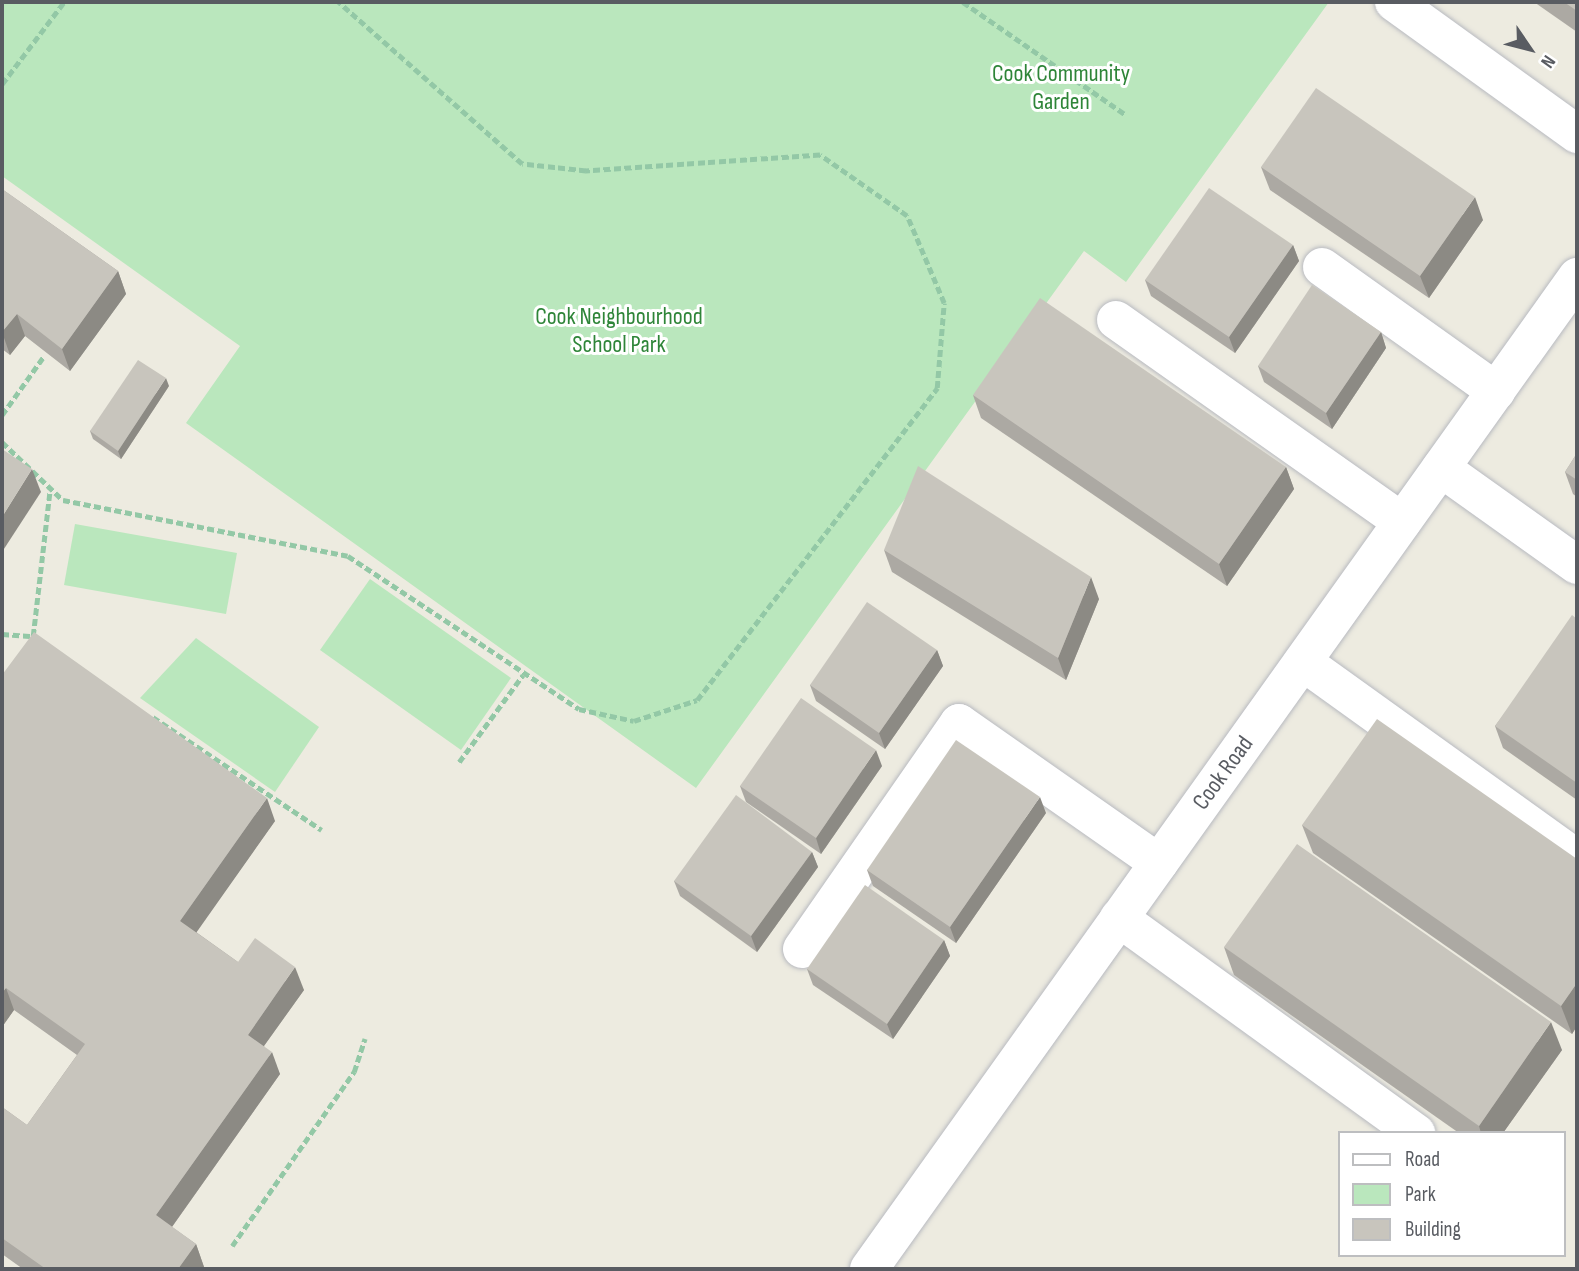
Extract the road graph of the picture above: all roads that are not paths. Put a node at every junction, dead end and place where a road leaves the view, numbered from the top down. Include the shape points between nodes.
1 (1394, 2) edge
2 (1577, 134) edge
3 (1322, 267) dead end
4 (1577, 277) edge
5 (1116, 320) dead end
6 (1496, 391) junction
7 (1441, 468) junction
8 (1402, 522) junction
9 (1577, 565) edge
10 (1303, 662) junction
11 (1577, 859) edge
12 (1159, 863) junction
13 (1119, 918) junction
14 (802, 949) dead end
15 (1413, 1131) edge
16 (869, 1269) edge

1 - 2 street
3 - 6 street
4 - 6 street, Cook Road
5 - 8 street
6 - 7 street, Cook Road
7 - 8 street, Cook Road
7 - 9 street
8 - 10 street, Cook Road
10 - 11 street
10 - 12 street, Cook Road
12 - 13 street, Cook Road
12 - 14 street via 960,723
13 - 15 street
13 - 16 street, Cook Road

